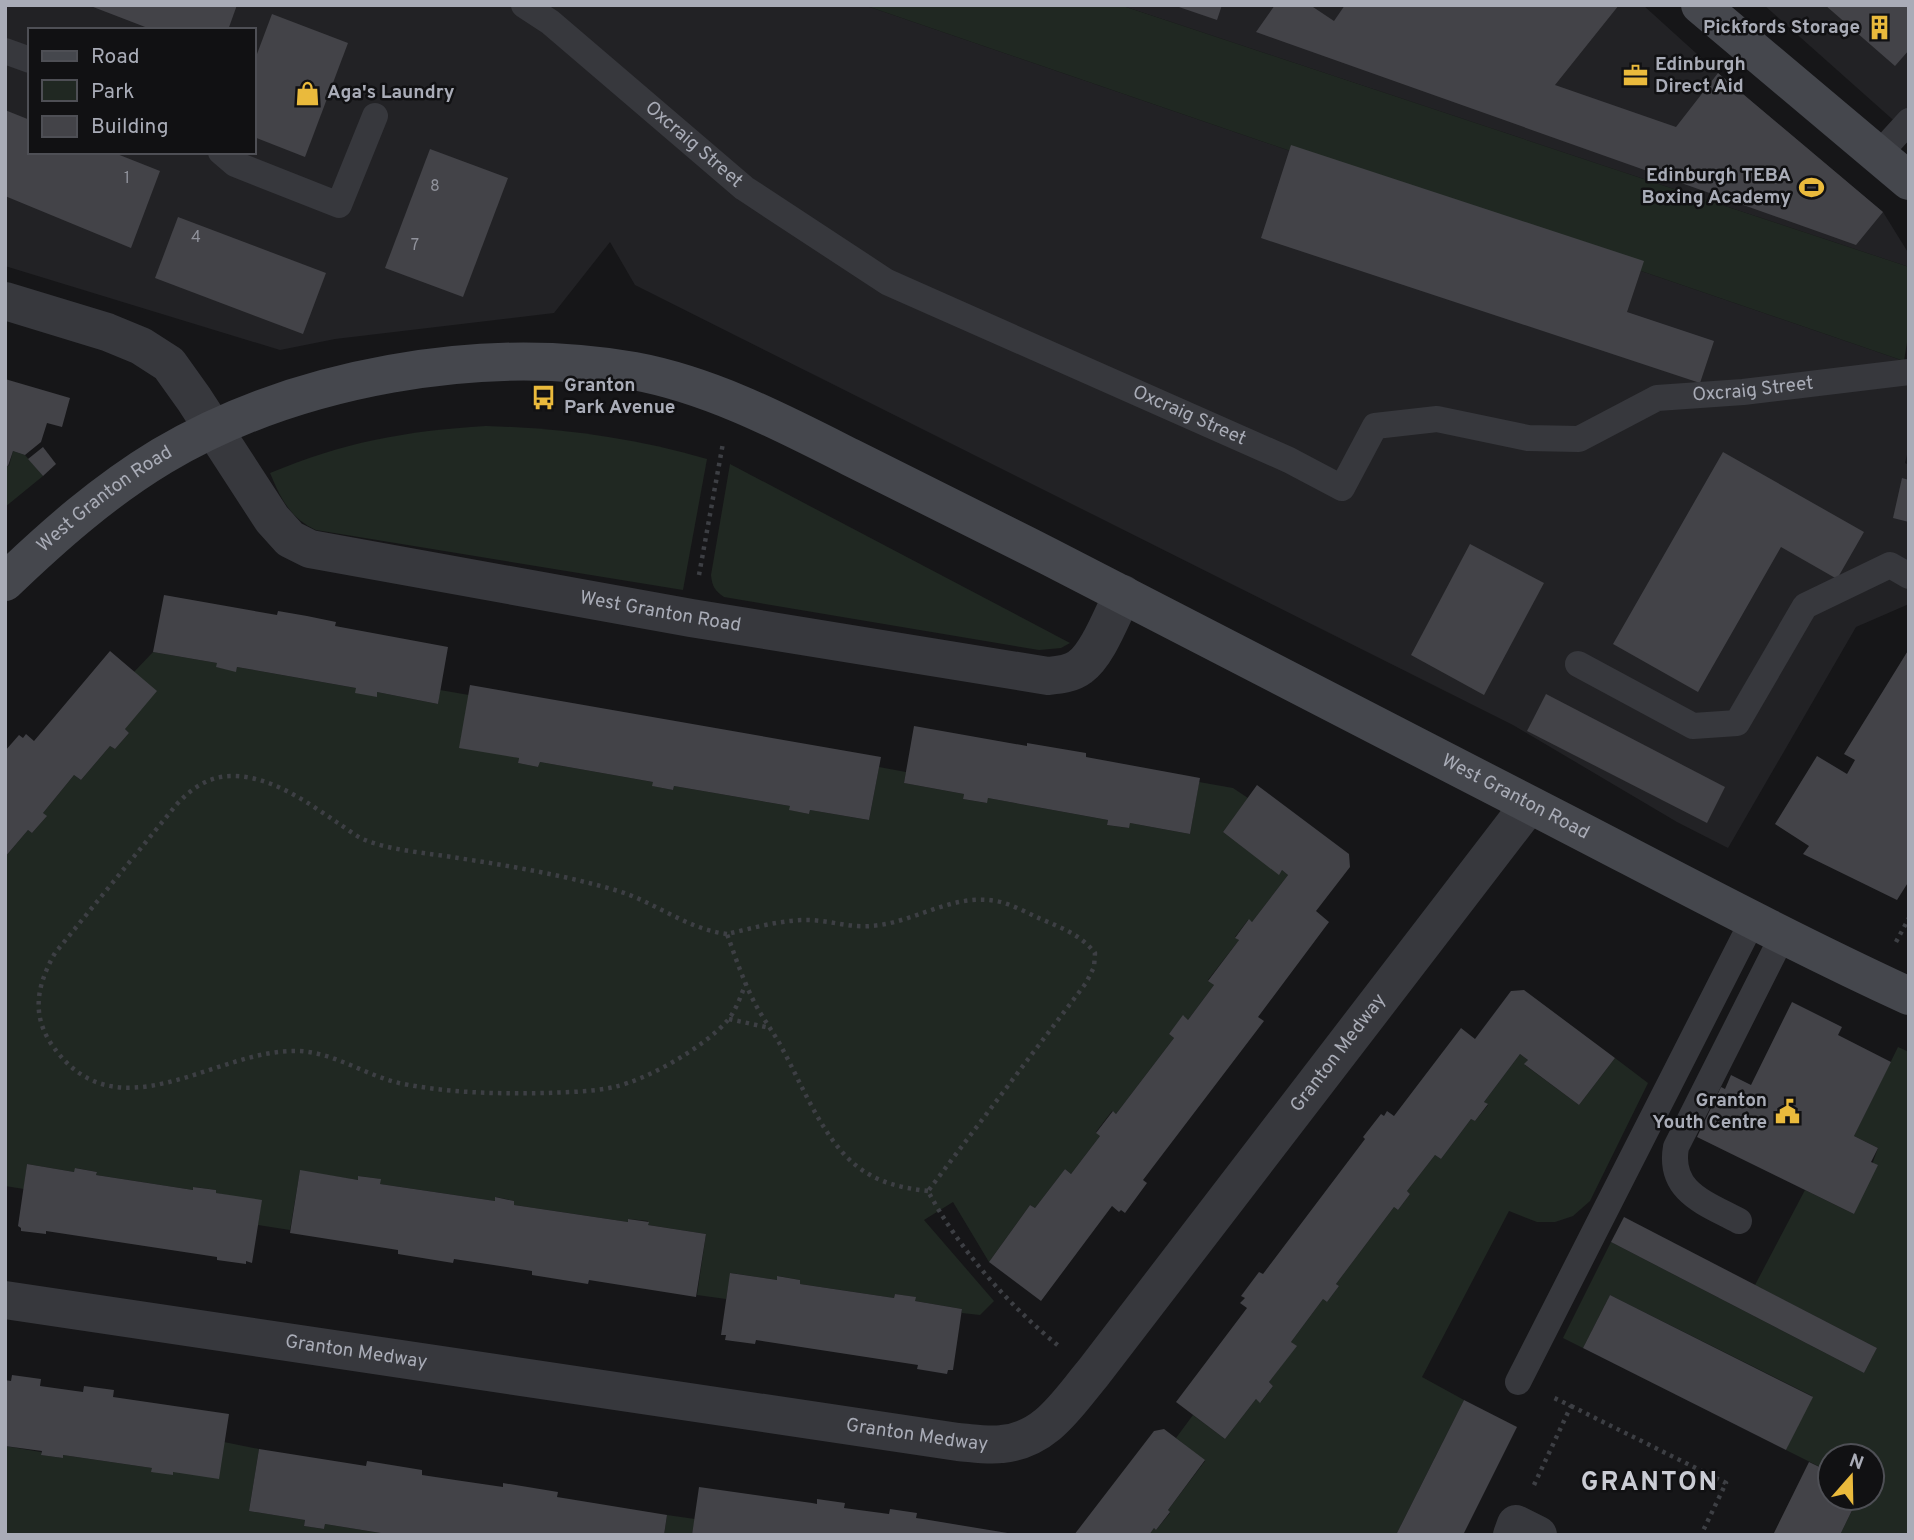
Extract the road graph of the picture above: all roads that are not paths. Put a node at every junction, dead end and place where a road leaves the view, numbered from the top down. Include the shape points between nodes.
1 (524, 5) edge
2 (1700, 5) edge
3 (5, 51) edge
4 (28, 59) edge
5 (375, 116) dead end
6 (1909, 121) edge
7 (223, 154) edge
8 (1878, 155) junction
9 (1909, 181) edge
10 (5, 301) edge
11 (1909, 372) edge
12 (213, 430) junction
13 (1909, 576) edge
14 (5, 582) edge
15 (1123, 594) junction
16 (1578, 664) dead end
17 (1530, 805) junction
18 (1768, 928) junction
19 (1909, 996) edge
20 (1739, 1221) dead end
21 (5, 1300) edge
22 (1518, 1382) road end

1 - 11 lane, Oxcraig Street via 550,22 744,188 887,282 1289,460 1342,488 1375,426 1437,419 1528,438 1579,439 1657,398
2 - 8 street
3 - 4 lane
5 - 7 lane via 339,205 235,164
6 - 8 lane
8 - 9 street
10 - 12 street via 141,346 169,364
12 - 14 street, West Granton Road via 111,491 57,532
12 - 15 street, West Granton Road via 283,401 402,372 516,361 636,372 772,417
12 - 15 street, West Granton Road via 272,519 290,539 310,548 691,618 1048,676 1081,667
13 - 16 lane via 1890,565 1805,606 1737,723 1693,726
15 - 17 street, West Granton Road
17 - 18 street, West Granton Road
17 - 21 street, Granton Medway via 1093,1373 1053,1422 1029,1438 1001,1444 958,1442
18 - 19 street, West Granton Road
18 - 20 lane via 1674,1159 1681,1183 1694,1196
18 - 22 lane

